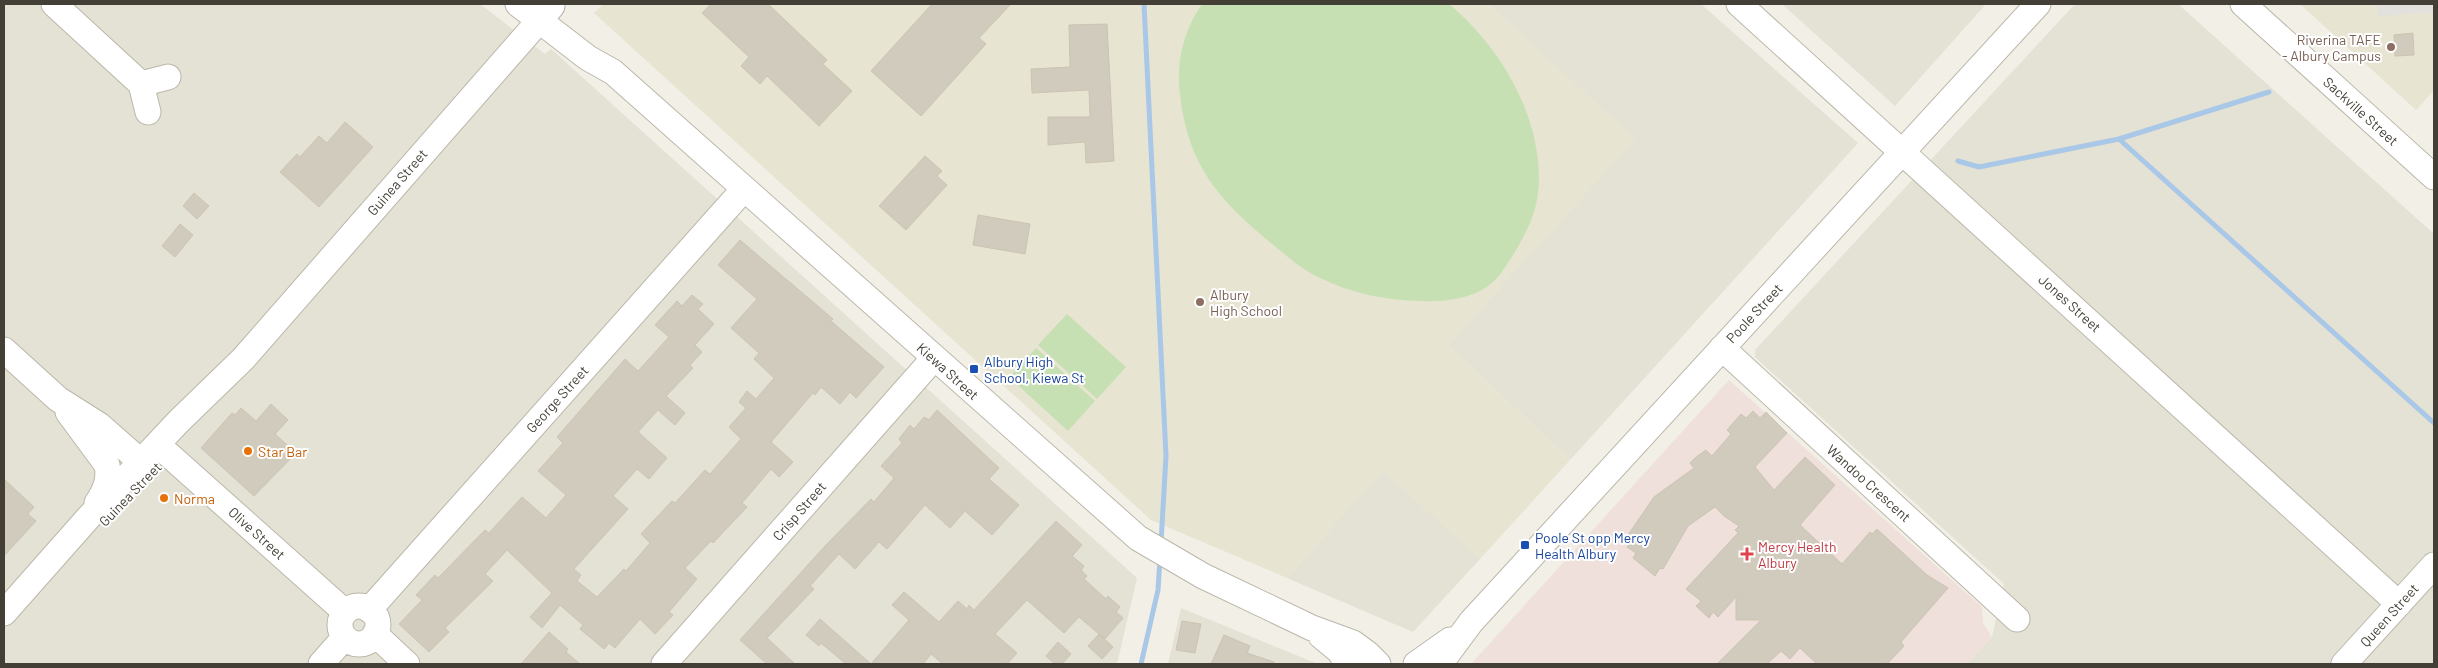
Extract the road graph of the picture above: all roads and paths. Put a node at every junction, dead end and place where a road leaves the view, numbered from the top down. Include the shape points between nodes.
1 (53, 4) edge
2 (518, 4) edge
3 (1740, 4) edge
4 (2038, 4) edge
5 (2243, 4) edge
6 (547, 10) edge
7 (168, 77) dead end
8 (141, 84) junction
9 (148, 112) dead end
10 (1904, 152) junction
11 (2434, 177) edge
12 (744, 189) junction
13 (1722, 348) junction
14 (4, 350) edge
15 (243, 358) junction
16 (934, 358) junction
17 (58, 399) junction
18 (168, 454) junction
19 (141, 462) junction
20 (122, 502) junction
21 (88, 518) junction
22 (2434, 565) edge
23 (42, 568) junction
24 (2399, 604) junction
25 (357, 611) junction
26 (4, 613) edge
27 (2017, 619) dead end
28 (1471, 622) junction
29 (1312, 628) junction
30 (375, 634) junction
31 (344, 638) junction
32 (321, 664) edge
33 (407, 664) edge
34 (664, 664) edge
35 (1348, 664) edge
36 (1378, 664) edge
37 (1416, 664) edge
38 (1440, 664) edge
39 (2344, 664) edge

1 - 8 street
2 - 6 street, Kiewa Street
3 - 10 street, Jones Street
4 - 10 street, Poole Street
5 - 11 street, Sackville Street
6 - 12 street, Kiewa Street via 599,46 613,72
6 - 15 street, Guinea Street
7 - 8 street
8 - 9 street
10 - 13 street, Poole Street
10 - 24 street, Jones Street
12 - 16 street, Kiewa Street
12 - 25 street, George Street
13 - 27 street, Wandoo Crescent
13 - 28 street, Poole Street
14 - 17 street
15 - 18 street, Guinea Street via 202,416
15 - 19 street, Guinea Street
16 - 29 street, Kiewa Street via 1119,524 1181,564
16 - 34 street, Crisp Street
17 - 19 street via 104,429
17 - 21 street via 107,465 106,486
18 - 20 street, Guinea Street
18 - 25 street, Olive Street
19 - 20 street
19 - 21 street, Guinea Street
20 - 23 street, Guinea Street via 79,544
21 - 23 street, Guinea Street
22 - 24 street, Queen Street
23 - 26 street, Guinea Street
24 - 39 street, Queen Street
25 - 30 street via 377,624
25 - 31 street via 340,628
28 - 37 street, Poole Street
28 - 38 street, Poole Street
29 - 35 street, Kiewa Street via 1339,651
29 - 36 street, Kiewa Street via 1353,643
30 - 31 street via 360,644
30 - 33 street
31 - 32 street

